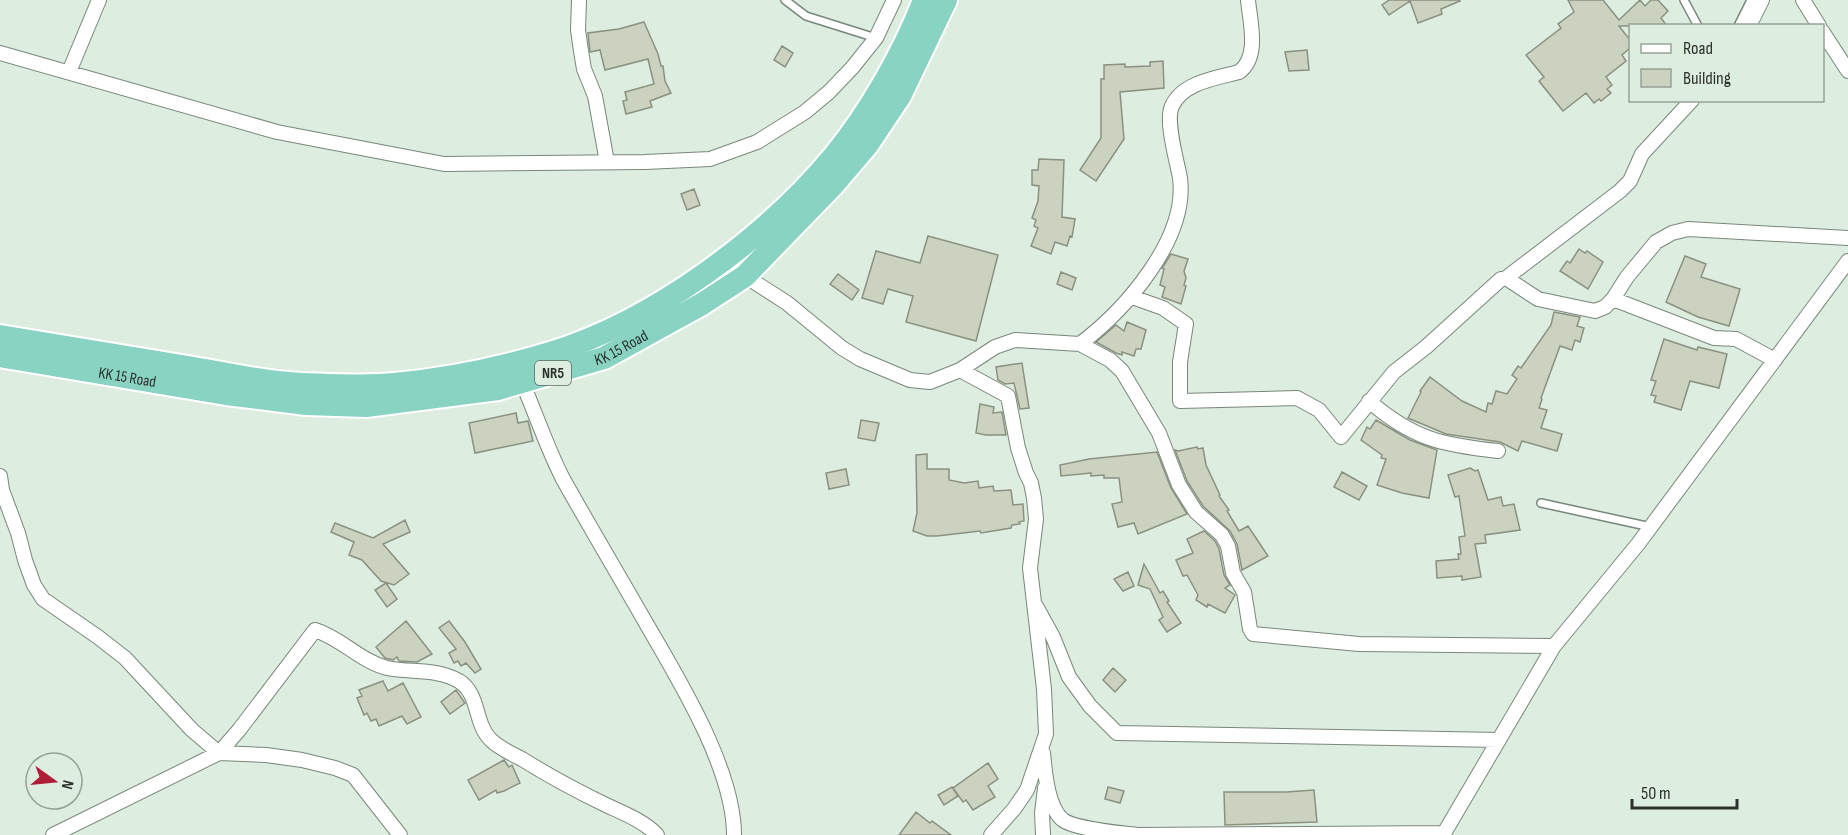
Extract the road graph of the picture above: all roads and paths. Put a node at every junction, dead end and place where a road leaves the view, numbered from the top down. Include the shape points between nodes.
1 (99, 0) edge
2 (579, 0) edge
3 (785, 0) edge
4 (894, 0) edge
5 (924, 0) edge
6 (945, 0) edge
7 (1248, 0) edge
8 (1684, 0) edge
9 (1751, 0) edge
10 (1762, 0) edge
11 (1803, 0) edge
12 (1697, 24) edge
13 (1739, 24) edge
14 (1750, 24) edge
15 (1818, 24) edge
16 (1824, 34) edge
17 (876, 38) junction
18 (0, 53) edge
19 (69, 72) junction
20 (1848, 72) edge
21 (1690, 102) edge
22 (607, 162) junction
23 (1848, 238) edge
24 (1848, 261) edge
25 (745, 276) junction
26 (1506, 278) junction
27 (1132, 297) junction
28 (1613, 299) junction
29 (0, 336) edge
30 (1080, 344) junction
31 (0, 356) edge
32 (1775, 360) junction
33 (960, 370) junction
34 (522, 382) junction
35 (1369, 401) junction
36 (1498, 451) dead end
37 (0, 476) edge
38 (1541, 503) dead end
39 (1651, 527) junction
40 (1036, 606) junction
41 (1554, 646) junction
42 (1499, 740) junction
43 (1042, 747) junction
44 (219, 753) junction
45 (1047, 780) junction
46 (1102, 833) edge
47 (1444, 834) edge
48 (53, 835) edge
49 (400, 835) edge
50 (657, 835) edge
51 (734, 835) edge
52 (991, 835) edge
53 (1042, 835) edge

1 - 19 street
2 - 22 street via 578,30 584,69 595,96
3 - 17 lane via 806,16
4 - 17 street
5 - 29 highway, KK 15 Road / NR5 via 864,114 800,194 721,262 662,302 602,333 552,352 456,375 394,384 298,384
6 - 25 highway, KK 15 Road / NR5 via 900,96 868,144
7 - 27 street via 1252,49 1245,68 1193,86 1172,106 1169,122 1180,203 1165,245
8 - 12 lane
9 - 13 lane
10 - 14 street
11 - 15 street
16 - 20 street
17 - 22 street via 829,92 757,142 710,159
18 - 19 street
19 - 22 street via 277,132 444,164
21 - 26 street via 1642,154 1625,186
23 - 28 street via 1688,229 1672,233 1656,242
24 - 32 street
25 - 33 street via 860,359 910,380 930,382
25 - 34 highway, KK 15 Road / NR5 via 604,358
26 - 28 street via 1538,299 1595,311
26 - 35 street via 1394,372
27 - 30 street
27 - 35 street via 1163,308 1186,324 1180,362 1180,401 1297,398 1318,410 1341,437
28 - 32 street via 1714,338 1736,339
30 - 33 street via 1015,340 995,347
30 - 41 street via 1122,371 1159,433 1179,485 1196,512 1222,535 1233,573 1244,592 1253,634 1359,644
31 - 34 highway, KK 15 Road / NR5 via 306,404 366,406 498,389
32 - 39 street
33 - 40 street via 1008,396 1018,448 1034,498 1036,519 1030,568
34 - 51 street via 562,476 710,744 728,787
35 - 36 street via 1392,421 1418,435
37 - 44 street via 25,560 43,599 125,658 192,730
38 - 39 lane
39 - 41 street
40 - 42 street via 1069,677 1090,706 1118,732
40 - 43 street via 1046,720
41 - 42 street
42 - 47 street
43 - 45 street
43 - 52 street via 1027,790
44 - 48 street
44 - 49 street via 302,760 353,775
44 - 50 street via 315,630 386,668 428,671 461,683 473,697 480,723 490,740 569,787 630,816
45 - 46 street via 1052,804 1063,820
45 - 53 street
46 - 47 street

